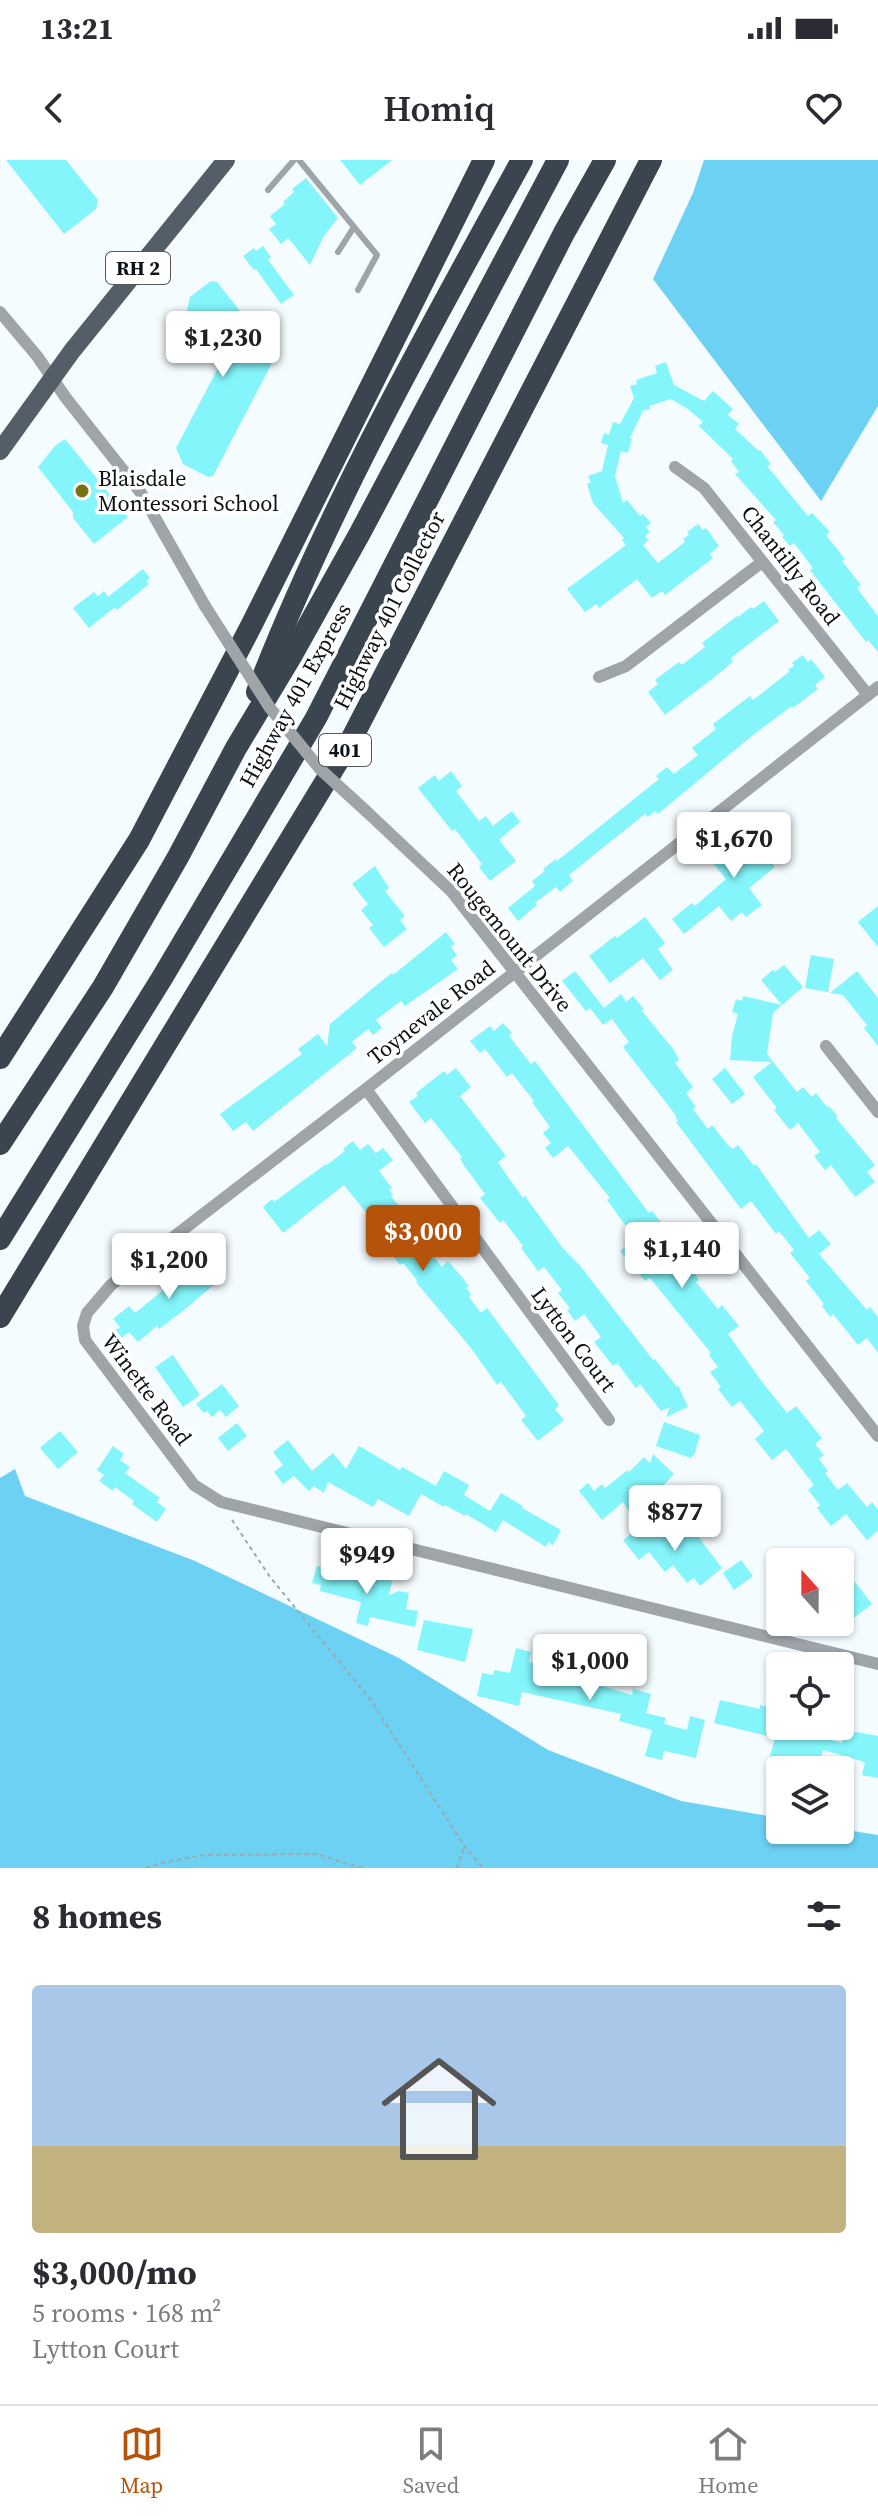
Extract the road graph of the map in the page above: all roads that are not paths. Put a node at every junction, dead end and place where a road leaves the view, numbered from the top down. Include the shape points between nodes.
1 (226, 160) edge
2 (296, 160) edge
3 (484, 160) edge
4 (522, 160) edge
5 (558, 160) edge
6 (605, 160) edge
7 (651, 160) edge
8 (268, 190) dead end
9 (354, 227) junction
10 (338, 252) dead end
11 (358, 290) dead end
12 (0, 312) edge
13 (52, 378) junction
14 (0, 451) edge
15 (675, 467) dead end
16 (762, 562) junction
17 (599, 677) dead end
18 (873, 691) edge
19 (236, 748) junction
20 (515, 972) junction
21 (826, 1046) dead end
22 (0, 1058) edge
23 (366, 1089) junction
24 (878, 1112) edge
25 (0, 1144) edge
26 (0, 1239) edge
27 (87, 1313) joint
28 (0, 1317) edge
29 (609, 1420) dead end
30 (878, 1436) edge
31 (878, 1664) edge

1 - 13 main road, RH 2
2 - 8 lane
2 - 9 lane
3 - 22 highway via 139,840
4 - 19 highway via 367,447 275,645
5 - 19 highway, Highway 401 Express via 360,533
6 - 26 highway, Highway 401 Express / 401 via 316,718
7 - 28 highway, Highway 401 Collector / 401 via 352,738
9 - 10 lane
9 - 11 lane via 377,255
12 - 13 street, Rougemount Drive
13 - 14 main road, RH 2
13 - 20 street, Rougemount Drive, bridge via 148,503 229,647 278,718 320,769 452,892
15 - 16 street, Chantilly Road via 704,488
16 - 17 street via 626,666
16 - 18 street, Chantilly Road
18 - 20 street, Toynevale Road
19 - 25 highway, Highway 401 Express via 103,987
20 - 23 street, Toynevale Road
20 - 30 street, Rougemount Drive
21 - 24 street
23 - 27 street, Toynevale Road via 111,1285
23 - 29 street, Lytton Court
27 - 31 street, Winette Road via 85,1340 194,1485 221,1502

